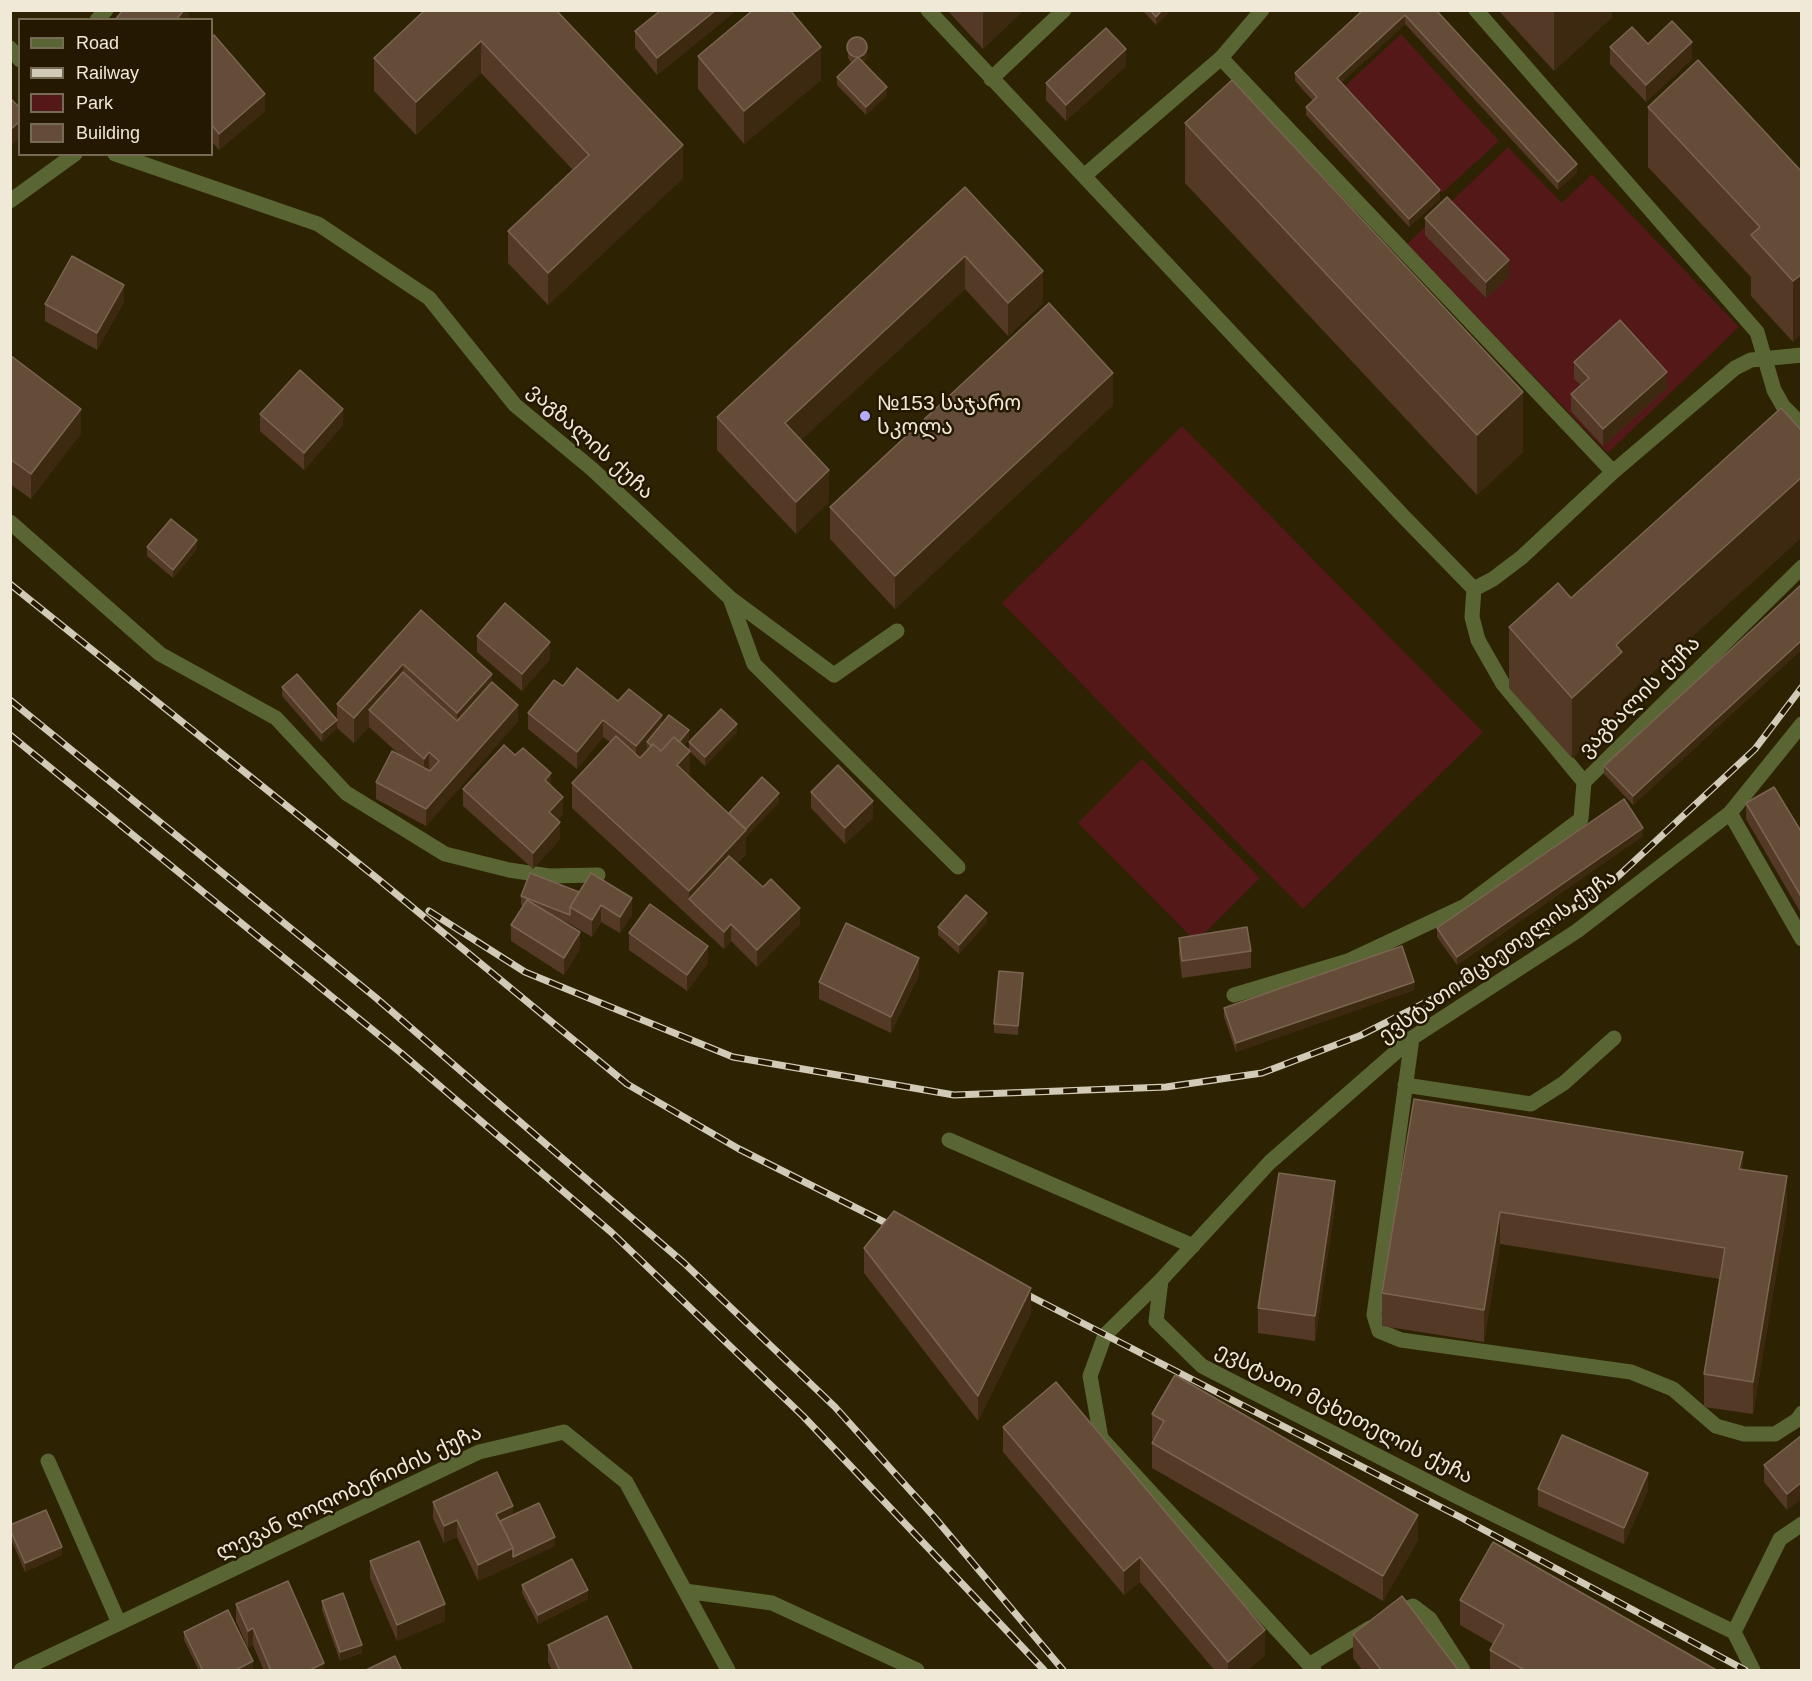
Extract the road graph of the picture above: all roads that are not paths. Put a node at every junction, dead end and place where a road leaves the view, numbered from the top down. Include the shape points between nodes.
1 (928, 10) edge
2 (1064, 10) edge
3 (1262, 10) edge
4 (1476, 10) edge
5 (1221, 58) junction
6 (991, 79) junction
7 (72, 156) edge
8 (121, 156) edge
9 (1083, 176) junction
10 (10, 201) edge
11 (1802, 355) edge
12 (1765, 358) junction
13 (1802, 425) edge
14 (1613, 472) junction
15 (10, 522) edge
16 (1802, 567) edge
17 (1474, 589) junction
18 (730, 598) junction
19 (897, 632) dead end
20 (1802, 724) edge
21 (1584, 782) junction
22 (1730, 813) junction
23 (958, 867) dead end
24 (598, 875) edge
25 (1802, 939) edge
26 (1234, 995) dead end
27 (1412, 1038) junction
28 (1614, 1038) dead end
29 (1406, 1084) junction
30 (949, 1140) dead end
31 (1192, 1246) junction
32 (1161, 1280) junction
33 (1802, 1413) edge
34 (48, 1461) dead end
35 (1802, 1524) edge
36 (685, 1591) junction
37 (119, 1623) junction
38 (1734, 1632) junction
39 (1312, 1668) edge
40 (21, 1671) edge
41 (729, 1671) edge
42 (917, 1671) edge
43 (1463, 1671) edge
44 (1753, 1671) edge

1 - 6 street
2 - 6 street
3 - 5 street
4 - 12 street via 1756,332
5 - 9 street
5 - 14 street
6 - 9 street
7 - 10 street
8 - 18 street, ვაგზალის ქუჩა via 318,224 429,298 514,405 592,469
9 - 17 street
11 - 12 street
12 - 13 street via 1774,390
12 - 14 street via 1735,368
14 - 17 street via 1522,557
15 - 24 street via 160,654 276,718 346,794 445,854 549,876
16 - 21 street, ვაგზალის ქუჩა
17 - 21 street via 1472,618 1478,640 1503,684
18 - 19 street via 834,675
18 - 23 street, ვაგზალის ქუჩა via 754,664
20 - 22 street, ევსტათი მცხეთელის ქუჩა
21 - 26 street, ვაგზალის ქუჩა via 1581,819 1465,906 1348,961
22 - 25 street
22 - 27 street, ევსტათი მცხეთელის ქუჩა via 1577,931
27 - 29 street
27 - 31 street, ევსტათი მცხეთელის ქუჩა via 1270,1162
28 - 29 street via 1564,1083 1531,1104
29 - 33 street via 1374,1315 1379,1331 1401,1340 1631,1372 1673,1389 1716,1426 1744,1434 1775,1434
30 - 31 street
31 - 32 street, ევსტათი მცხეთელის ქუჩა
32 - 38 street, ევსტათი მცხეთელის ქუჩა via 1156,1321 1202,1366
32 - 39 street via 1105,1335 1090,1376 1101,1438
34 - 37 street
35 - 38 street via 1780,1539
36 - 37 street, ლევან ღოღობერიძის ქუჩა via 626,1482 564,1432 479,1452
36 - 41 street, ლევან ღოღობერიძის ქუჩა
36 - 42 street via 772,1603
37 - 40 street, ლევან ღოღობერიძის ქუჩა
38 - 44 street
39 - 43 street via 1398,1611 1413,1606 1430,1619

